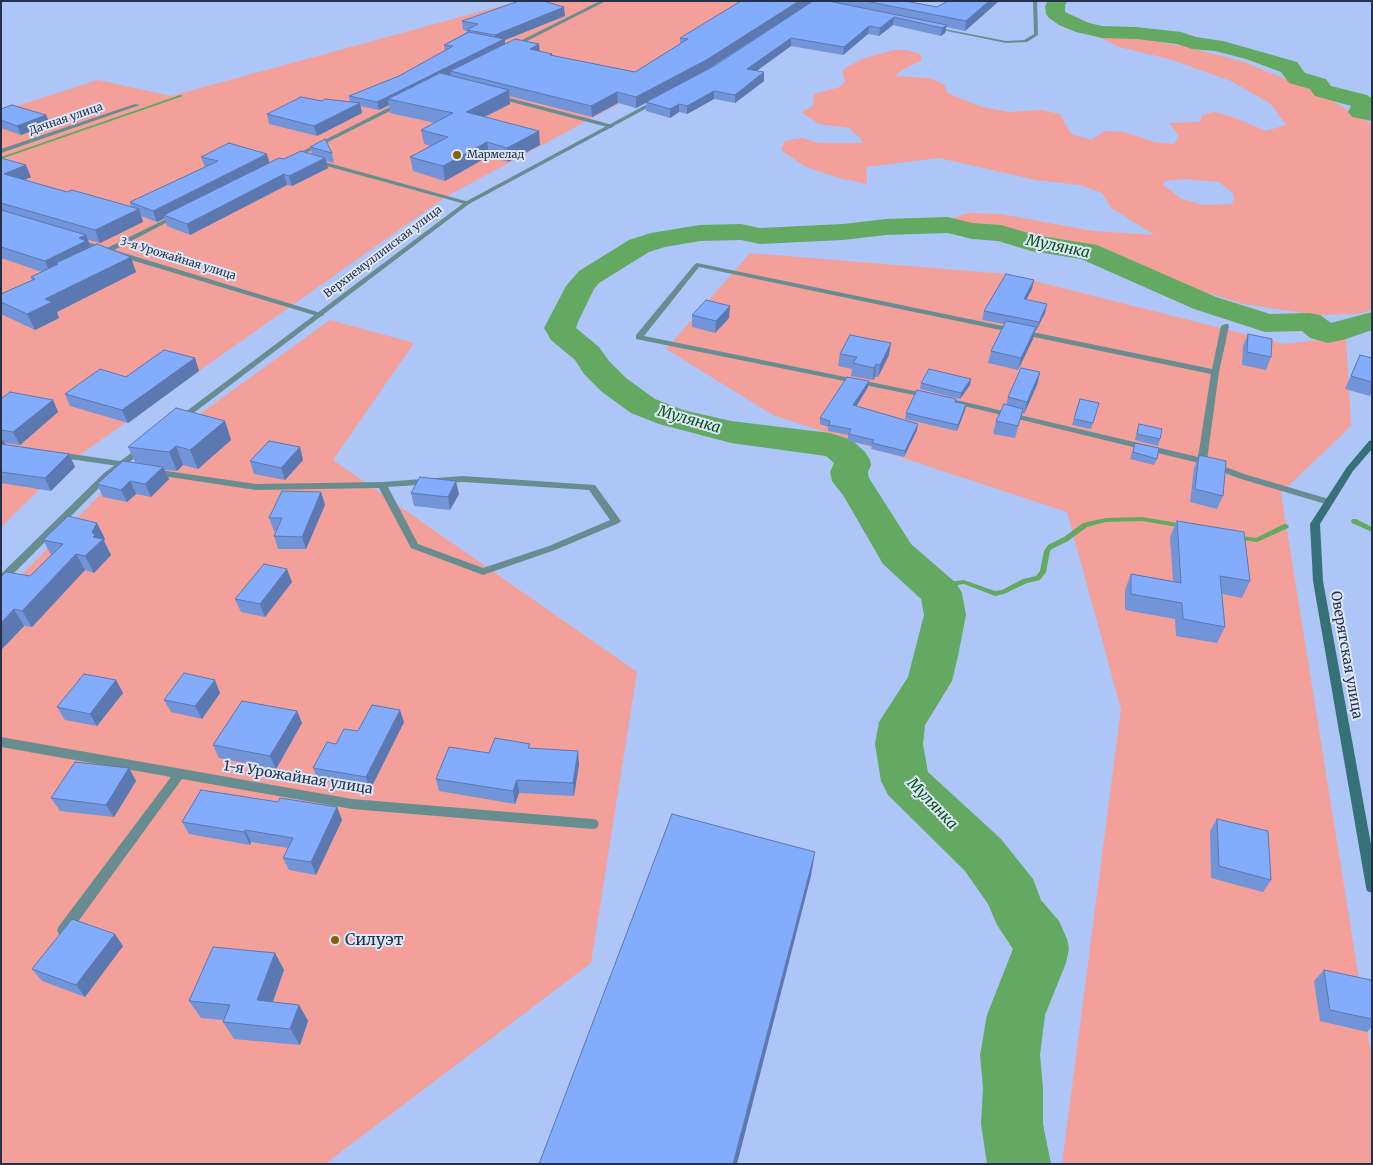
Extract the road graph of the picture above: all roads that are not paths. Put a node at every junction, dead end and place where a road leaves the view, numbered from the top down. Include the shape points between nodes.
1 (604, 1) edge
2 (1035, 1) edge
3 (926, 26) edge
4 (504, 50) edge
5 (490, 95) edge
6 (661, 99) edge
7 (408, 100) edge
8 (137, 106) dead end
9 (611, 126) junction
10 (1, 151) edge
11 (295, 156) junction
12 (286, 161) edge
13 (467, 203) junction
14 (179, 214) edge
15 (72, 239) edge
16 (108, 250) junction
17 (90, 259) edge
18 (320, 314) junction
19 (1225, 326) dead end
20 (1215, 372) junction
21 (174, 424) edge
22 (151, 441) edge
23 (1372, 443) edge
24 (47, 454) edge
25 (1202, 461) junction
26 (120, 464) junction
27 (382, 485) junction
28 (1328, 502) junction
29 (1, 580) edge
30 (1, 742) edge
31 (180, 773) junction
32 (593, 824) dead end
33 (1372, 887) edge
34 (59, 937) edge

1 - 4 street
2 - 3 street via 1036,35 1025,41 1006,42
5 - 9 street
6 - 9 street, Верхнемуллинская улица
7 - 11 street
8 - 10 street, Дачная улица
9 - 13 street, Верхнемуллинская улица
11 - 12 street
11 - 13 street
13 - 18 street, Верхнемуллинская улица
14 - 16 street
15 - 16 street, 3-я Урожайная улица
16 - 17 street
16 - 18 street, 3-я Урожайная улица
18 - 21 street, Верхнемуллинская улица
19 - 20 street
20 - 25 street
20 - 25 street via 697,265 639,337 923,394
22 - 26 street
23 - 28 main road, Оверятская улица
24 - 26 street
25 - 28 street
26 - 27 street via 130,469 256,487
26 - 29 street
27 - 27 street via 414,546 483,572 552,548 616,520 592,487 464,479
28 - 33 main road, Оверятская улица via 1315,524 1318,581
30 - 31 street, 1-я Урожайная улица
31 - 32 street, 1-я Урожайная улица via 352,804
31 - 34 street

